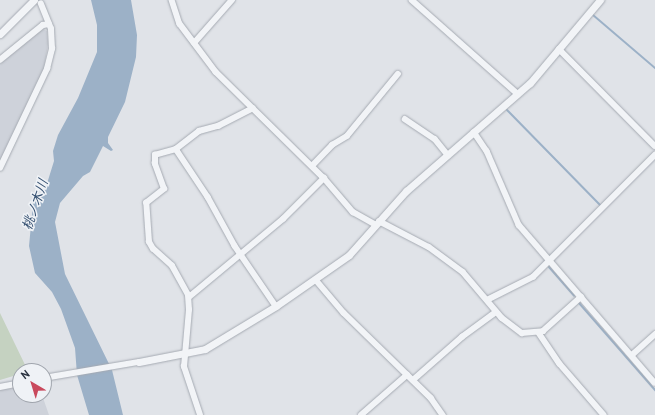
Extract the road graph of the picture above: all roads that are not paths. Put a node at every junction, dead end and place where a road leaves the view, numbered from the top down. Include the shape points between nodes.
1 (34, 0) edge
2 (172, 0) edge
3 (232, 0) edge
4 (412, 0) edge
5 (600, 0) edge
6 (41, 4) dead end
7 (49, 24) junction
8 (0, 34) edge
9 (194, 43) junction
10 (559, 49) junction
11 (0, 60) edge
12 (398, 74) dead end
13 (518, 94) junction
14 (253, 108) junction
15 (405, 119) dead end
16 (474, 132) junction
17 (655, 146) edge
18 (176, 149) junction
19 (448, 155) junction
20 (655, 155) edge
21 (312, 166) junction
22 (0, 168) edge
23 (324, 178) junction
24 (378, 223) junction
25 (241, 255) junction
26 (550, 261) junction
27 (316, 280) junction
28 (188, 297) junction
29 (581, 297) junction
30 (487, 300) junction
31 (276, 306) junction
32 (496, 312) junction
33 (539, 333) junction
34 (655, 334) edge
35 (184, 354) junction
36 (632, 355) junction
37 (139, 362) joint
38 (407, 375) junction
39 (52, 377) edge
40 (413, 380) junction
41 (655, 383) edge
42 (12, 385) edge
43 (0, 387) edge
44 (200, 415) edge
45 (361, 415) edge
46 (443, 415) edge
47 (604, 415) edge

1 - 8 street
2 - 9 street via 178,21
3 - 9 street
4 - 13 street
5 - 10 street
6 - 7 street
7 - 11 street via 43,25
7 - 22 street via 52,49 47,69
9 - 14 street via 216,72
10 - 13 street
10 - 17 street
12 - 21 street via 347,136 332,145
13 - 16 street
14 - 18 street via 218,126 199,132
14 - 21 street
15 - 19 street via 435,139
16 - 19 street
16 - 26 street via 487,151 519,225
18 - 25 street via 208,197
18 - 28 street via 155,156 155,164 164,189 146,203 148,238 153,249 172,266
19 - 24 street via 406,192
20 - 26 street
21 - 23 street
23 - 24 street via 353,212
23 - 25 street
24 - 27 street via 349,255
24 - 30 street via 438,253 464,272
25 - 28 street
25 - 31 street
26 - 29 street
26 - 30 street via 531,278
27 - 31 street
27 - 38 street via 340,308
28 - 35 street via 189,320
29 - 33 street
29 - 36 street
30 - 32 street
31 - 35 street via 205,349
32 - 33 street via 522,333
32 - 40 street via 462,337
33 - 47 street via 560,364
34 - 36 street
35 - 37 street
35 - 44 street via 184,367
36 - 41 street
37 - 39 street
38 - 40 street
38 - 45 street
40 - 46 street
42 - 43 street

